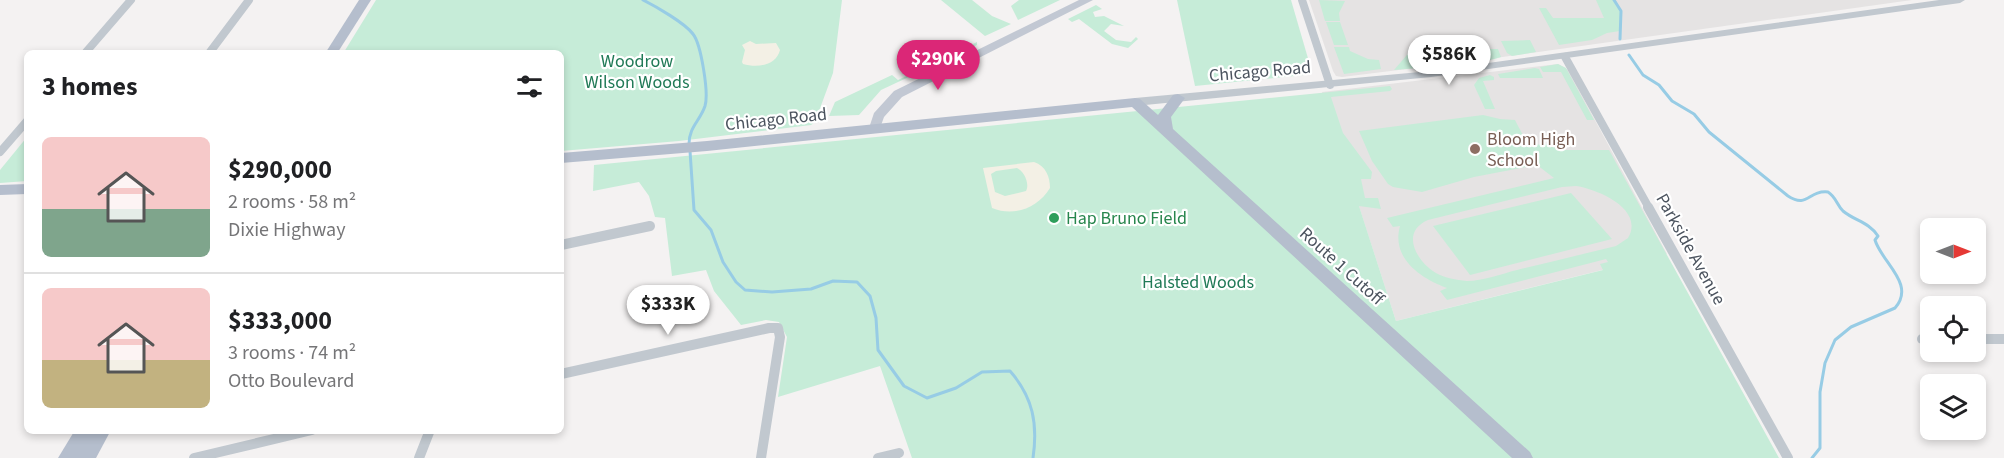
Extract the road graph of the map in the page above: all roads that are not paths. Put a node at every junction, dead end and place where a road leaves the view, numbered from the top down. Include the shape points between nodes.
1 (131, 0) edge
2 (249, 0) edge
3 (365, 0) edge
4 (1088, 0) edge
5 (1302, 0) edge
6 (1960, 0) edge
7 (88, 50) edge
8 (212, 50) edge
9 (333, 50) edge
10 (1565, 57) junction
11 (1330, 85) junction
12 (1178, 98) junction
13 (1135, 102) junction
14 (24, 124) edge
15 (876, 129) junction
16 (1166, 131) junction
17 (0, 152) edge
18 (564, 158) edge
19 (24, 189) edge
20 (0, 190) edge
21 (650, 226) dead end
22 (564, 243) edge
23 (1986, 339) edge
24 (2004, 339) edge
25 (564, 373) edge
26 (82, 434) edge
27 (101, 434) edge
28 (295, 434) edge
29 (428, 434) edge
30 (899, 453) dead end
31 (67, 458) edge
32 (86, 458) edge
33 (194, 458) edge
34 (419, 458) edge
35 (761, 458) edge
36 (878, 458) edge
37 (1524, 458) edge
38 (1788, 458) edge

1 - 7 street
2 - 8 street
3 - 9 main road
4 - 15 main road via 898,94 884,108
5 - 11 street
6 - 10 street, Chicago Road
10 - 11 street, Chicago Road
10 - 38 street, Parkside Avenue
11 - 12 street, Chicago Road
12 - 13 street, Chicago Road
12 - 16 main road via 1164,116
13 - 15 main road, Chicago Road
13 - 16 main road, Route 1 Cutoff
14 - 17 street
15 - 18 main road, Chicago Road
16 - 37 main road, Route 1 Cutoff
19 - 20 main road
21 - 22 street
23 - 24 street
25 - 35 street via 778,328 780,337
26 - 31 main road
27 - 32 main road
28 - 33 street
29 - 34 street
30 - 36 street

